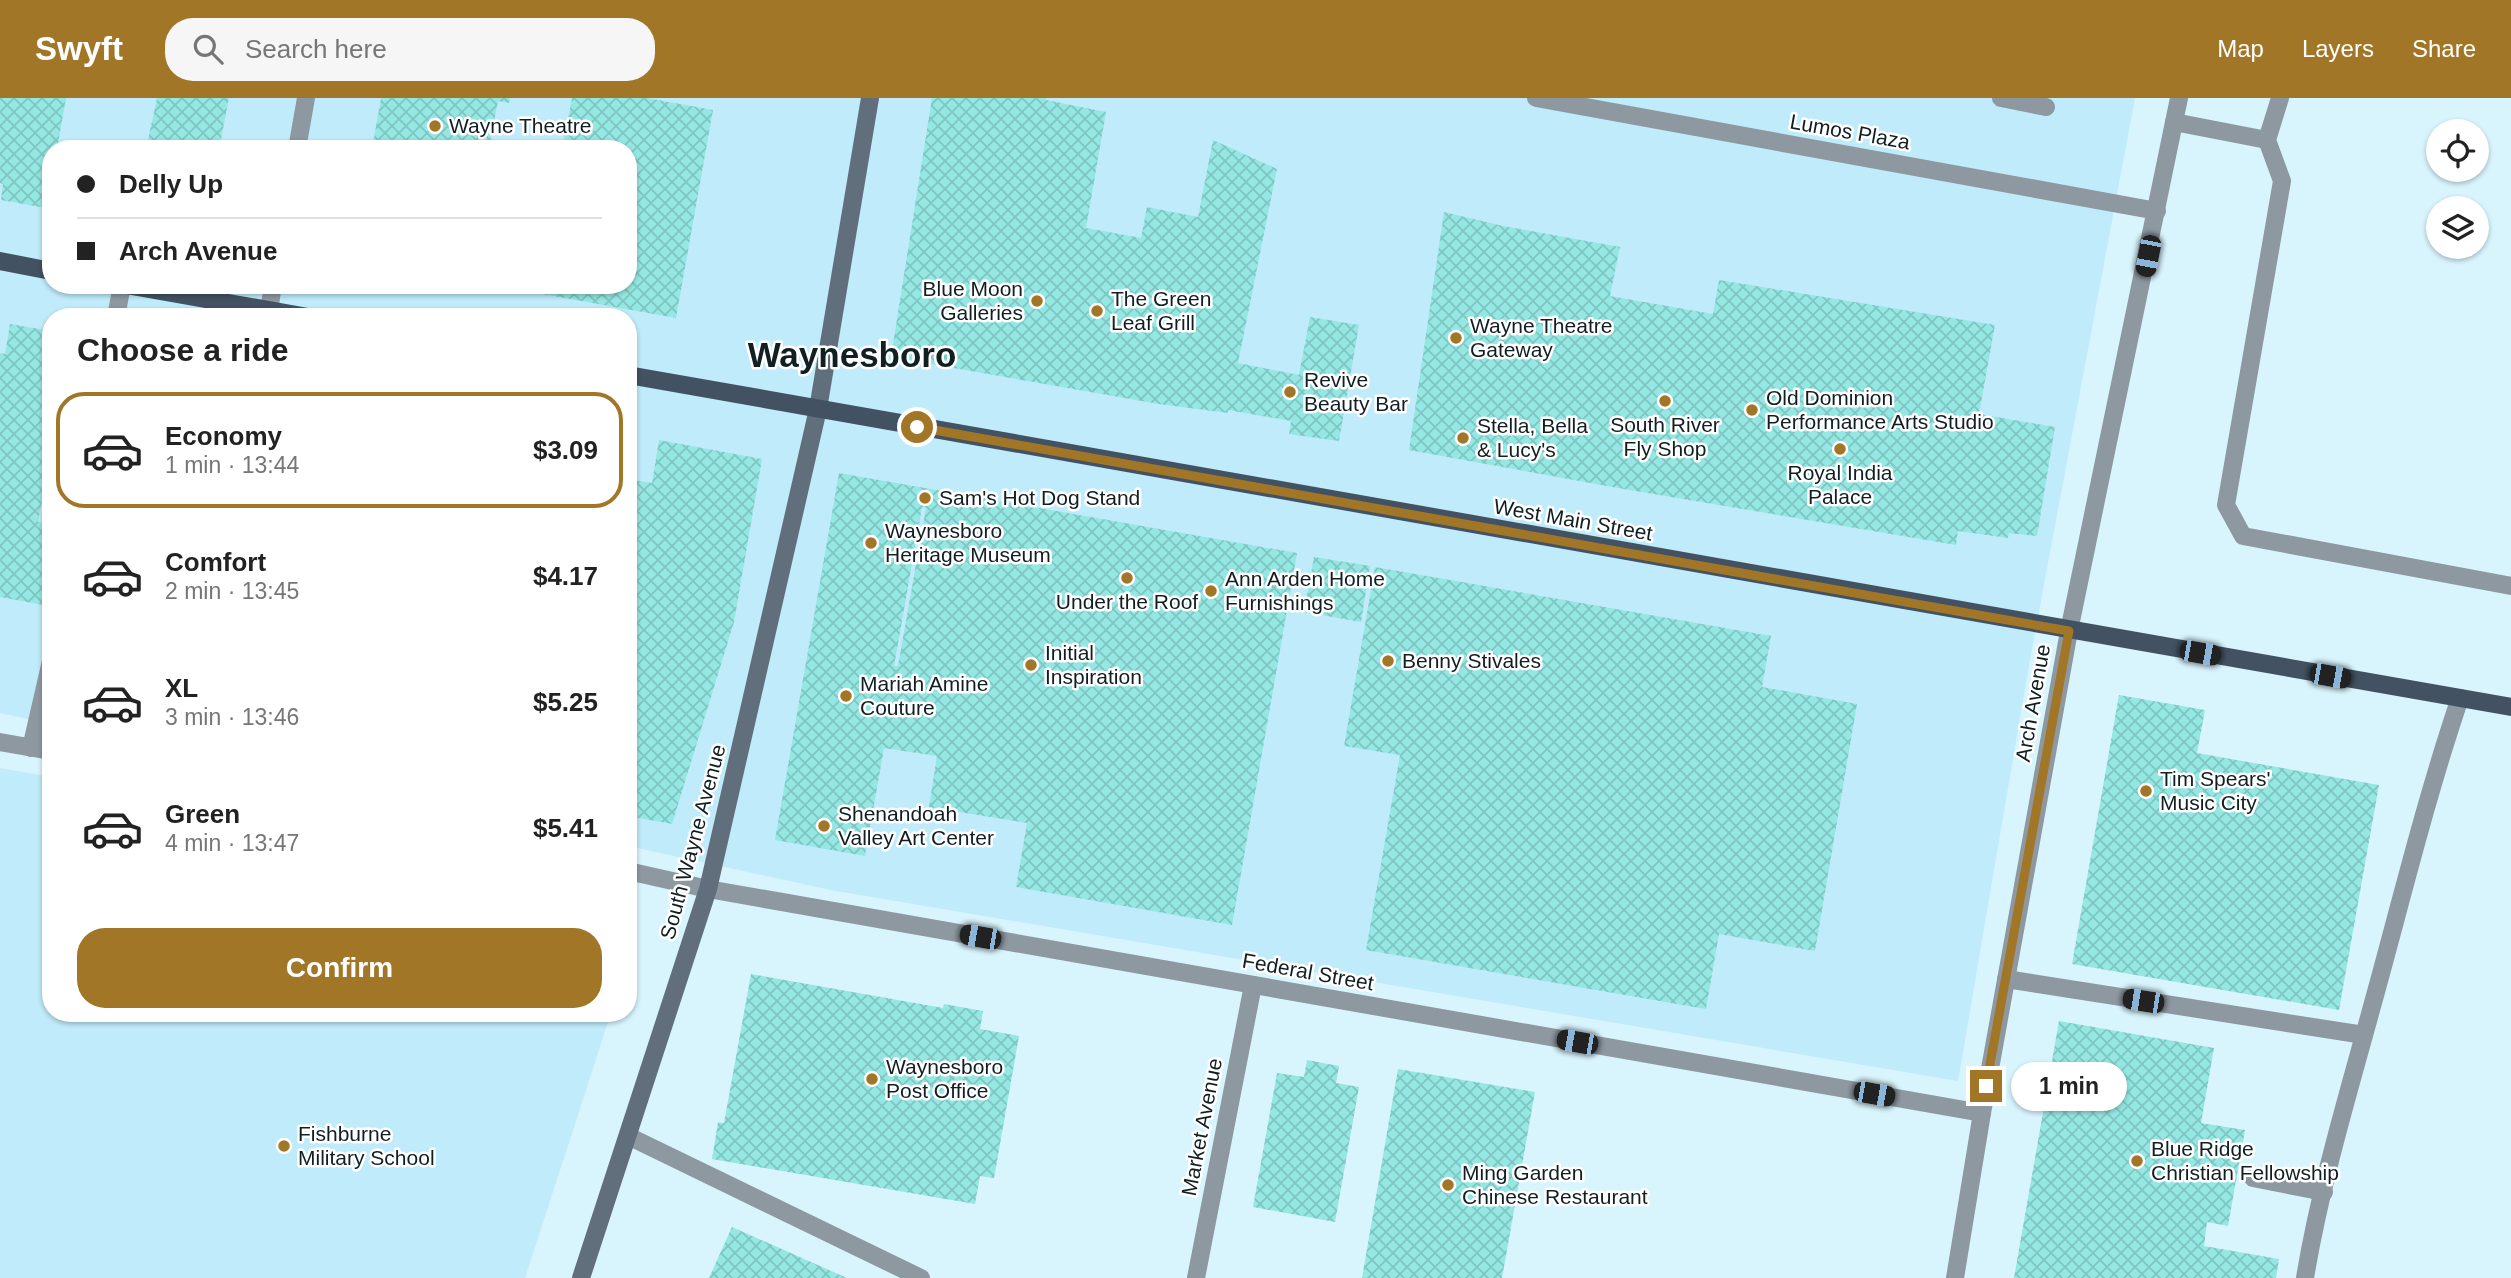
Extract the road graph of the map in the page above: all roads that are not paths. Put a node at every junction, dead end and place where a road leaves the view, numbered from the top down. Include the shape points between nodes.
1 (306, 98) edge
2 (870, 98) edge
3 (1536, 98) edge
4 (2001, 98) edge
5 (2179, 98) edge
6 (2280, 98) edge
7 (2046, 107) dead end
8 (2174, 122) junction
9 (299, 140) edge
10 (2267, 140) junction
11 (2157, 211) junction
12 (0, 261) edge
13 (42, 269) edge
14 (170, 294) edge
15 (242, 308) edge
16 (637, 377) edge
17 (818, 409) junction
18 (2511, 586) edge
19 (2069, 631) junction
20 (2460, 698) junction
21 (42, 700) edge
22 (2511, 707) edge
23 (0, 742) edge
24 (31, 748) junction
25 (42, 750) edge
26 (637, 873) edge
27 (708, 889) junction
28 (2006, 979) junction
29 (1252, 985) junction
30 (2364, 1035) junction
31 (1982, 1112) junction
32 (628, 1136) junction
33 (2253, 1178) dead end
34 (2323, 1192) junction
35 (582, 1278) edge
36 (921, 1278) edge
37 (1196, 1278) edge
38 (1955, 1278) edge
39 (2305, 1278) edge

1 - 9 street
2 - 17 main road, South Wayne Avenue
3 - 11 street, Lumos Plaza
4 - 7 street
5 - 8 street, Arch Avenue
6 - 10 street
8 - 10 street
8 - 11 street, Arch Avenue
10 - 18 street via 2282,181 2225,505 2243,536
11 - 19 street, Arch Avenue
12 - 13 main road
14 - 15 main road
16 - 17 main road, West Main Street
17 - 19 main road, West Main Street
17 - 27 main road, South Wayne Avenue
19 - 20 main road, West Main Street
19 - 28 street, Arch Avenue
20 - 22 main road, West Main Street
20 - 30 street via 2432,781
21 - 24 street
23 - 24 street
24 - 25 street
26 - 27 street, Federal Street
27 - 29 street, Federal Street
27 - 32 main road, South Wayne Avenue
28 - 30 street
28 - 31 street, Arch Avenue
29 - 31 street, Federal Street
29 - 37 street, Market Avenue
30 - 34 street
31 - 38 street, Arch Avenue
32 - 35 main road, South Wayne Avenue
32 - 36 street
33 - 34 street
34 - 39 street

